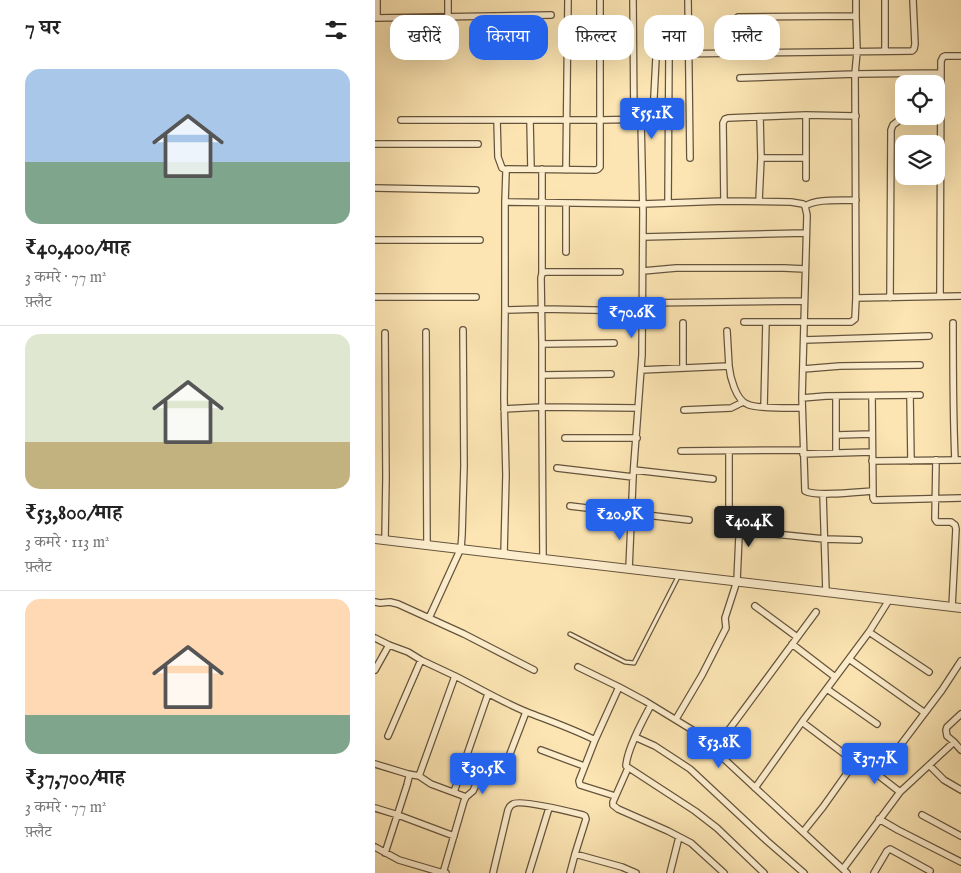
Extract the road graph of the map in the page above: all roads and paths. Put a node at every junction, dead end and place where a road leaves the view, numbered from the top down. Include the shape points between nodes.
1 (377, 0) edge
2 (448, 0) edge
3 (568, 0) edge
4 (600, 0) edge
5 (633, 0) edge
6 (688, 0) edge
7 (857, 0) edge
8 (885, 0) edge
9 (913, 0) edge
10 (448, 15) edge
11 (551, 15) dead end
12 (688, 15) edge
13 (855, 16) junction
14 (459, 17) edge
15 (780, 17) edge
16 (376, 18) edge
17 (390, 18) edge
18 (885, 51) junction
19 (780, 52) edge
20 (857, 52) junction
21 (961, 56) edge
22 (656, 60) edge
23 (669, 60) edge
24 (689, 60) edge
25 (941, 73) junction
26 (855, 74) junction
27 (903, 74) junction
28 (740, 78) dead end
29 (806, 116) junction
30 (856, 116) junction
31 (760, 117) junction
32 (401, 120) dead end
33 (497, 120) junction
34 (529, 120) junction
35 (566, 120) junction
36 (601, 120) junction
37 (637, 120) junction
38 (375, 144) edge
39 (478, 144) dead end
40 (690, 158) dead end
41 (761, 158) junction
42 (806, 158) junction
43 (531, 169) junction
44 (506, 170) junction
45 (542, 170) junction
46 (566, 170) junction
47 (805, 178) dead end
48 (375, 188) edge
49 (476, 190) dead end
50 (856, 200) junction
51 (723, 201) junction
52 (759, 201) junction
53 (505, 202) junction
54 (542, 202) junction
55 (566, 203) junction
56 (668, 203) junction
57 (643, 204) junction
58 (805, 206) junction
59 (806, 233) junction
60 (643, 237) junction
61 (375, 240) edge
62 (480, 240) dead end
63 (566, 252) dead end
64 (805, 269) junction
65 (643, 271) junction
66 (620, 272) dead end
67 (542, 273) junction
68 (375, 296) edge
69 (941, 296) junction
70 (961, 296) edge
71 (476, 297) dead end
72 (856, 298) junction
73 (890, 298) junction
74 (804, 301) junction
75 (643, 303) junction
76 (542, 309) junction
77 (505, 310) junction
78 (642, 311) junction
79 (745, 322) dead end
80 (766, 322) junction
81 (805, 322) junction
82 (683, 323) dead end
83 (953, 323) dead end
84 (463, 330) dead end
85 (727, 330) dead end
86 (426, 332) dead end
87 (385, 333) dead end
88 (929, 336) dead end
89 (804, 340) junction
90 (614, 343) dead end
91 (543, 344) junction
92 (920, 365) dead end
93 (729, 366) junction
94 (683, 368) junction
95 (803, 369) junction
96 (641, 370) junction
97 (611, 374) dead end
98 (542, 375) junction
99 (957, 391) edge
100 (910, 395) junction
101 (920, 395) dead end
102 (836, 396) junction
103 (872, 396) junction
104 (802, 398) junction
105 (743, 402) junction
106 (764, 406) junction
107 (542, 407) junction
108 (638, 408) junction
109 (802, 408) junction
110 (504, 409) junction
111 (684, 410) dead end
112 (872, 434) junction
113 (837, 435) junction
114 (565, 438) dead end
115 (637, 438) junction
116 (681, 451) dead end
117 (729, 451) junction
118 (803, 452) junction
119 (837, 452) junction
120 (872, 452) junction
121 (872, 460) junction
122 (936, 460) junction
123 (958, 460) edge
124 (911, 461) junction
125 (557, 468) dead end
126 (634, 474) junction
127 (713, 479) dead end
128 (873, 491) junction
129 (823, 494) junction
130 (961, 498) edge
131 (935, 499) junction
132 (570, 506) dead end
133 (632, 513) junction
134 (689, 520) dead end
135 (740, 532) junction
136 (958, 535) edge
137 (375, 539) edge
138 (824, 539) junction
139 (385, 540) junction
140 (859, 540) dead end
141 (427, 544) junction
142 (461, 548) junction
143 (504, 554) junction
144 (958, 556) edge
145 (543, 558) junction
146 (629, 569) junction
147 (679, 575) junction
148 (737, 582) junction
149 (826, 592) junction
150 (889, 600) junction
151 (375, 602) edge
152 (755, 606) dead end
153 (952, 607) junction
154 (961, 608) edge
155 (816, 612) dead end
156 (429, 618) junction
157 (869, 632) junction
158 (570, 634) dead end
159 (797, 637) junction
160 (375, 638) edge
161 (792, 644) junction
162 (389, 645) junction
163 (849, 659) junction
164 (421, 660) junction
165 (961, 661) edge
166 (578, 668) dead end
167 (375, 670) edge
168 (534, 670) dead end
169 (929, 672) dead end
170 (455, 676) junction
171 (835, 677) junction
172 (619, 687) junction
173 (827, 689) junction
174 (488, 694) junction
175 (651, 705) junction
176 (527, 712) junction
177 (925, 713) junction
178 (961, 714) edge
179 (676, 719) junction
180 (802, 722) junction
181 (877, 724) dead end
182 (388, 736) dead end
183 (635, 737) junction
184 (595, 740) junction
185 (954, 742) junction
186 (541, 750) dead end
187 (714, 750) junction
188 (961, 750) edge
189 (508, 759) dead end
190 (855, 762) junction
191 (375, 764) edge
192 (929, 765) junction
193 (584, 766) junction
194 (628, 768) junction
195 (408, 774) junction
196 (878, 775) junction
197 (419, 776) junction
198 (480, 776) dead end
199 (755, 788) junction
200 (961, 790) edge
201 (454, 792) junction
202 (900, 792) junction
203 (615, 796) junction
204 (465, 797) junction
205 (375, 808) edge
206 (549, 808) junction
207 (398, 814) junction
208 (922, 815) dead end
209 (879, 819) junction
210 (803, 832) junction
211 (454, 836) junction
212 (961, 836) edge
213 (679, 837) junction
214 (375, 847) edge
215 (385, 853) junction
216 (575, 854) junction
217 (961, 862) edge
218 (845, 871) edge
219 (930, 871) dead end
220 (444, 873) edge
221 (493, 873) edge
222 (529, 873) edge
223 (570, 873) edge
224 (637, 873) edge
225 (670, 873) edge
226 (724, 873) edge
227 (765, 873) edge
228 (804, 873) edge
229 (874, 873) edge

1 - 16 street
2 - 10 street
3 - 35 street
4 - 36 street
5 - 37 street
6 - 12 street
7 - 13 street
8 - 18 street
9 - 18 street via 914,49
11 - 14 street
13 - 15 street
13 - 20 street
16 - 17 street
18 - 20 street
19 - 20 street
20 - 26 street
21 - 25 street via 943,56
22 - 37 street via 653,116
23 - 56 street
24 - 40 street
25 - 27 street
25 - 69 street
26 - 27 street
26 - 28 street
26 - 30 street
27 - 73 street via 902,118 891,130
29 - 30 street
29 - 31 street
29 - 42 street
30 - 50 street
31 - 41 street
31 - 51 street via 728,118 724,121
32 - 33 street
33 - 34 street
33 - 44 street via 498,157
34 - 35 street
34 - 43 street
35 - 36 street
35 - 46 street
36 - 37 street
36 - 46 street via 599,168
37 - 57 street
38 - 39 street
41 - 42 street
41 - 52 street
42 - 47 street
43 - 44 street
43 - 45 street
44 - 53 street
45 - 46 street
45 - 54 street
48 - 49 street
50 - 58 street
50 - 72 street
51 - 52 street
51 - 56 street
52 - 58 street
53 - 54 street
53 - 77 street
54 - 55 street
54 - 67 street
55 - 57 street
55 - 63 street
56 - 57 street
57 - 60 street
58 - 59 street
59 - 60 street
59 - 64 street
60 - 65 street
61 - 62 street
64 - 65 street via 676,268
64 - 74 street
65 - 75 street
66 - 67 street
67 - 76 street
68 - 71 street
69 - 70 street
69 - 73 street
72 - 73 street
72 - 81 street via 853,321
74 - 75 street
74 - 81 street
75 - 78 street
76 - 77 street
76 - 78 street
76 - 91 street
77 - 110 street
78 - 96 street
79 - 80 street
80 - 81 street
80 - 106 street
81 - 89 street
82 - 94 street
83 - 99 street via 953,373
84 - 142 street
85 - 93 street
86 - 141 street
87 - 139 street
88 - 89 street
89 - 95 street
90 - 91 street
91 - 98 street
92 - 95 street
93 - 94 street
93 - 105 street via 731,380
94 - 96 street
95 - 104 street
96 - 108 street
97 - 98 street
98 - 107 street
99 - 123 street via 953,403
100 - 101 street
100 - 103 street
100 - 124 street
102 - 103 street
102 - 104 street
102 - 113 street
103 - 112 street
104 - 109 street
105 - 106 street
105 - 111 street via 731,408
106 - 109 street
107 - 108 street
107 - 110 street
107 - 145 street
108 - 115 street
109 - 118 street
110 - 143 street
112 - 113 street
112 - 120 street
113 - 119 street
114 - 115 street
115 - 126 street
116 - 117 street
117 - 118 street
117 - 135 street via 729,510
118 - 119 street
118 - 129 street via 805,491
119 - 120 street
120 - 121 street
121 - 124 street
121 - 128 street
122 - 123 street
122 - 124 street
122 - 131 street
125 - 126 street
126 - 127 street
126 - 133 street
128 - 129 street
128 - 131 street via 875,500
129 - 138 street
130 - 131 street
131 - 136 street via 935,521 951,522
132 - 133 street
133 - 134 street
133 - 146 street
135 - 138 street
135 - 148 street
136 - 144 street
137 - 139 street
138 - 140 street
138 - 149 street
139 - 141 street
141 - 142 street
142 - 143 street
142 - 156 street
143 - 145 street
144 - 153 street
145 - 146 street
146 - 147 street
147 - 148 street
147 - 158 lane via 634,663 625,662
148 - 149 street
148 - 179 street via 725,620 726,628
149 - 150 street
150 - 153 street
150 - 157 street
151 - 156 street via 393,602
152 - 159 street
153 - 154 street
155 - 159 street
156 - 168 street
157 - 163 street
157 - 169 street
159 - 161 street
160 - 162 street
161 - 171 street
161 - 187 street
162 - 164 street
162 - 167 street
163 - 171 street
163 - 177 street
164 - 170 street
164 - 182 street
165 - 177 street
166 - 172 street
170 - 174 street
170 - 197 street
171 - 173 street
172 - 175 street
172 - 184 street
173 - 180 street
173 - 181 street
174 - 176 street
174 - 201 street
175 - 179 street
175 - 183 street
176 - 184 street
176 - 189 street
177 - 196 street
178 - 185 street via 946,730
179 - 187 street
180 - 190 street
180 - 199 street
183 - 194 street via 626,763
183 - 228 street via 690,769
184 - 193 street
185 - 188 street
185 - 192 street
186 - 193 street
187 - 199 street
190 - 196 street via 861,762
190 - 210 street
191 - 195 street
192 - 200 street via 944,780
192 - 202 street
193 - 203 street via 579,781 581,785
194 - 203 street
194 - 227 street via 695,811
195 - 197 street
195 - 207 street
196 - 202 street
197 - 201 street
198 - 204 street via 473,791
199 - 210 street
201 - 204 street
202 - 209 street
203 - 213 street via 613,803 618,809
204 - 211 street
205 - 207 street
206 - 216 street via 585,816
206 - 221 street via 522,802 510,806
206 - 222 street
207 - 211 street
207 - 215 street
208 - 212 street
209 - 217 street
209 - 218 street
210 - 218 street
211 - 220 street
213 - 225 street
213 - 226 street via 691,842
214 - 215 street
215 - 220 street
216 - 223 street
216 - 224 street
219 - 229 street via 890,849

